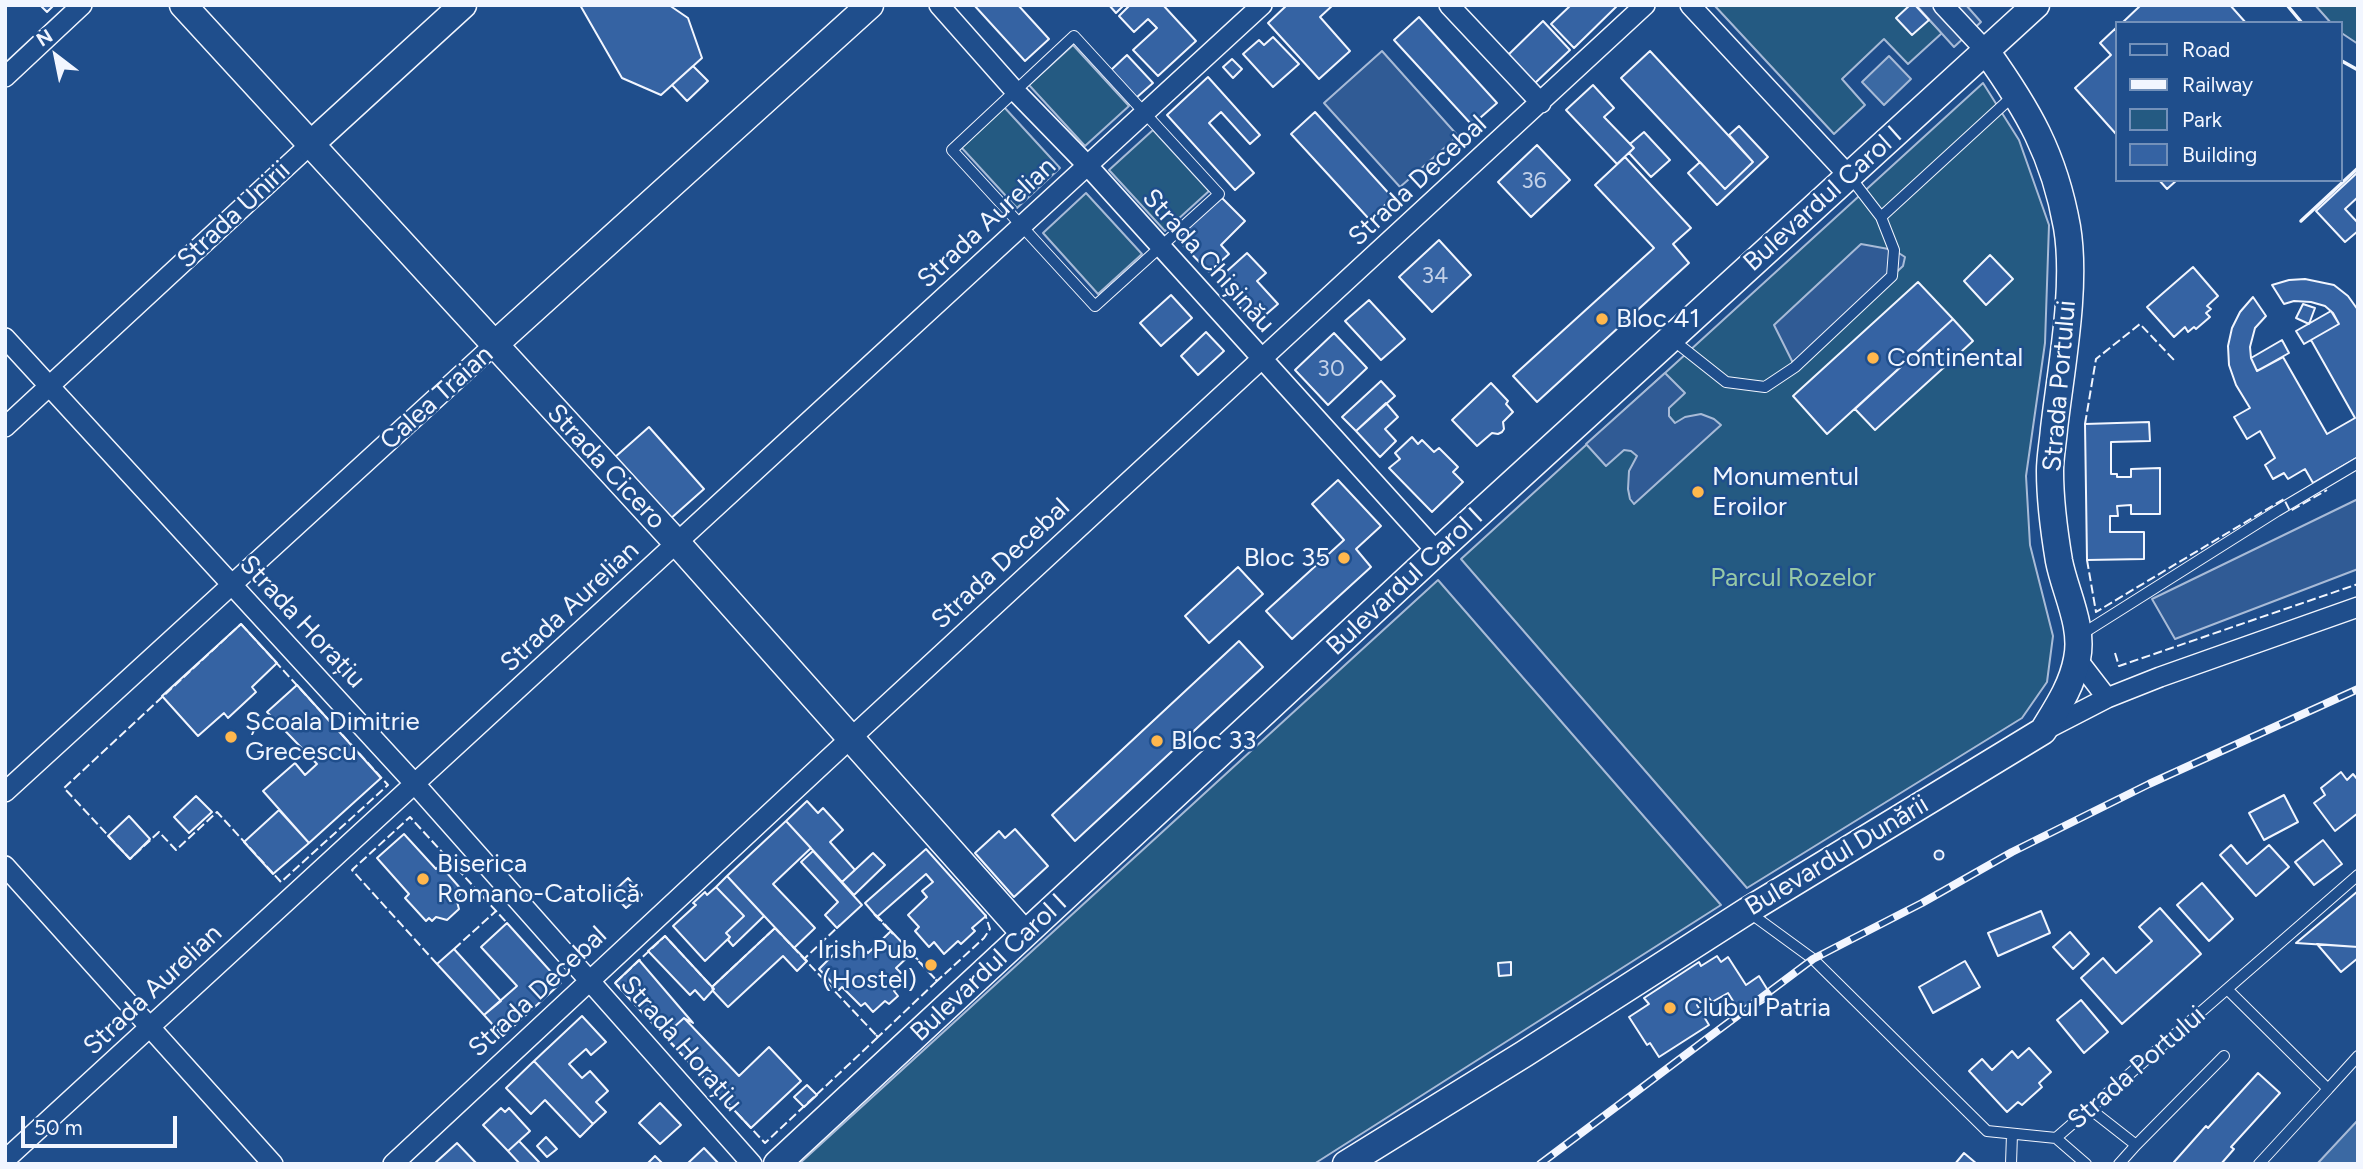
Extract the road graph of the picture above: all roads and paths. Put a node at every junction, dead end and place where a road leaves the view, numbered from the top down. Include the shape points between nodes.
1 (82, 5) edge
2 (183, 5) edge
3 (463, 5) edge
4 (870, 5) edge
5 (939, 5) edge
6 (1262, 5) edge
7 (1449, 5) edge
8 (1645, 5) edge
9 (1690, 5) edge
10 (1943, 5) edge
11 (2036, 5) edge
12 (1986, 51) junction
13 (5, 76) edge
14 (1016, 92) junction
15 (2016, 93) junction
16 (1541, 103) junction
17 (1146, 113) junction
18 (312, 144) junction
19 (1088, 166) junction
20 (1849, 176) junction
21 (1881, 217) junction
22 (1023, 227) junction
23 (1159, 247) junction
24 (5, 338) edge
25 (1670, 338) junction
26 (494, 345) junction
27 (1262, 360) junction
28 (49, 386) junction
29 (5, 427) edge
30 (2358, 463) edge
31 (677, 543) junction
32 (1437, 552) junction
33 (232, 585) junction
34 (2358, 607) edge
35 (2078, 647) junction
36 (2107, 698) junction
37 (2043, 731) junction
38 (849, 739) junction
39 (415, 784) junction
40 (5, 792) edge
41 (5, 866) edge
42 (2358, 875) edge
43 (1747, 911) junction
44 (1024, 933) junction
45 (590, 980) junction
46 (2227, 989) junction
47 (151, 1028) junction
48 (2224, 1056) dead end
49 (2358, 1056) edge
50 (2328, 1089) junction
51 (2090, 1109) junction
52 (2012, 1134) junction
53 (2056, 1138) junction
54 (2136, 1145) junction
55 (5, 1160) edge
56 (273, 1164) edge
57 (393, 1164) edge
58 (752, 1164) edge
59 (778, 1164) edge
60 (1346, 1164) edge
61 (2011, 1164) edge
62 (2086, 1164) edge
63 (2119, 1164) edge
64 (2259, 1164) edge

1 - 13 street
2 - 18 street, Strada Cicero
3 - 18 street, Strada Unirii
4 - 26 street, Calea Traian
5 - 14 street, Strada Chișinău
6 - 17 street, Strada Aurelian
7 - 16 street
8 - 16 street, Strada Decebal
9 - 20 street
10 - 12 street
11 - 12 street, Bulevardul Carol I
12 - 15 street, Strada Portului
12 - 20 street, Bulevardul Carol I
14 - 17 lane via 1074,36
14 - 19 street, Strada Chișinău
14 - 22 lane via 952,150
15 - 21 lane
15 - 35 street, Strada Portului via 2053,170 2067,229 2070,270 2050,470 2059,562
16 - 27 street, Strada Decebal
17 - 19 street, Strada Aurelian
17 - 23 lane via 1219,194
18 - 26 street, Strada Cicero
18 - 28 street, Strada Unirii
19 - 22 street, Strada Aurelian
19 - 23 street, Strada Chișinău
20 - 21 lane
20 - 25 street, Bulevardul Carol I
21 - 25 lane via 1894,250 1892,276 1795,366 1765,387 1726,382
22 - 23 lane via 1095,306
22 - 31 street, Strada Aurelian
23 - 27 street, Strada Chișinău
24 - 28 street, Strada Horațiu
25 - 32 street, Bulevardul Carol I
26 - 31 street, Strada Cicero
26 - 33 street, Calea Traian
27 - 32 street, Strada Chișinău
27 - 38 street, Strada Decebal
28 - 29 street, Strada Unirii
28 - 33 street, Strada Horațiu
30 - 35 lane
31 - 38 street, Strada Cicero
31 - 39 street, Strada Aurelian
32 - 44 street, Bulevardul Carol I
33 - 39 street, Strada Horațiu
33 - 40 street, Calea Traian
34 - 36 street, Bulevardul Dunării
35 - 36 street
35 - 37 street via 2066,694
36 - 37 street, Bulevardul Dunării
37 - 43 street, Bulevardul Dunării
38 - 44 street, Strada Cicero
38 - 45 street, Strada Decebal
39 - 45 street, Strada Horațiu
39 - 47 street, Strada Aurelian
41 - 47 street
42 - 46 lane, Strada Portului
43 - 52 lane, Strada Portului via 1814,958 1987,1131
43 - 60 street, Bulevardul Dunării
44 - 59 street, Bulevardul Carol I
45 - 57 street, Strada Decebal
45 - 58 street, Strada Horațiu
46 - 50 lane
46 - 51 lane, Strada Portului
47 - 55 street, Strada Aurelian
47 - 56 street
48 - 54 lane
49 - 50 lane
50 - 64 lane
51 - 53 lane, Strada Portului
51 - 54 lane
52 - 53 lane, Strada Portului
52 - 61 lane
53 - 62 lane
54 - 63 lane

